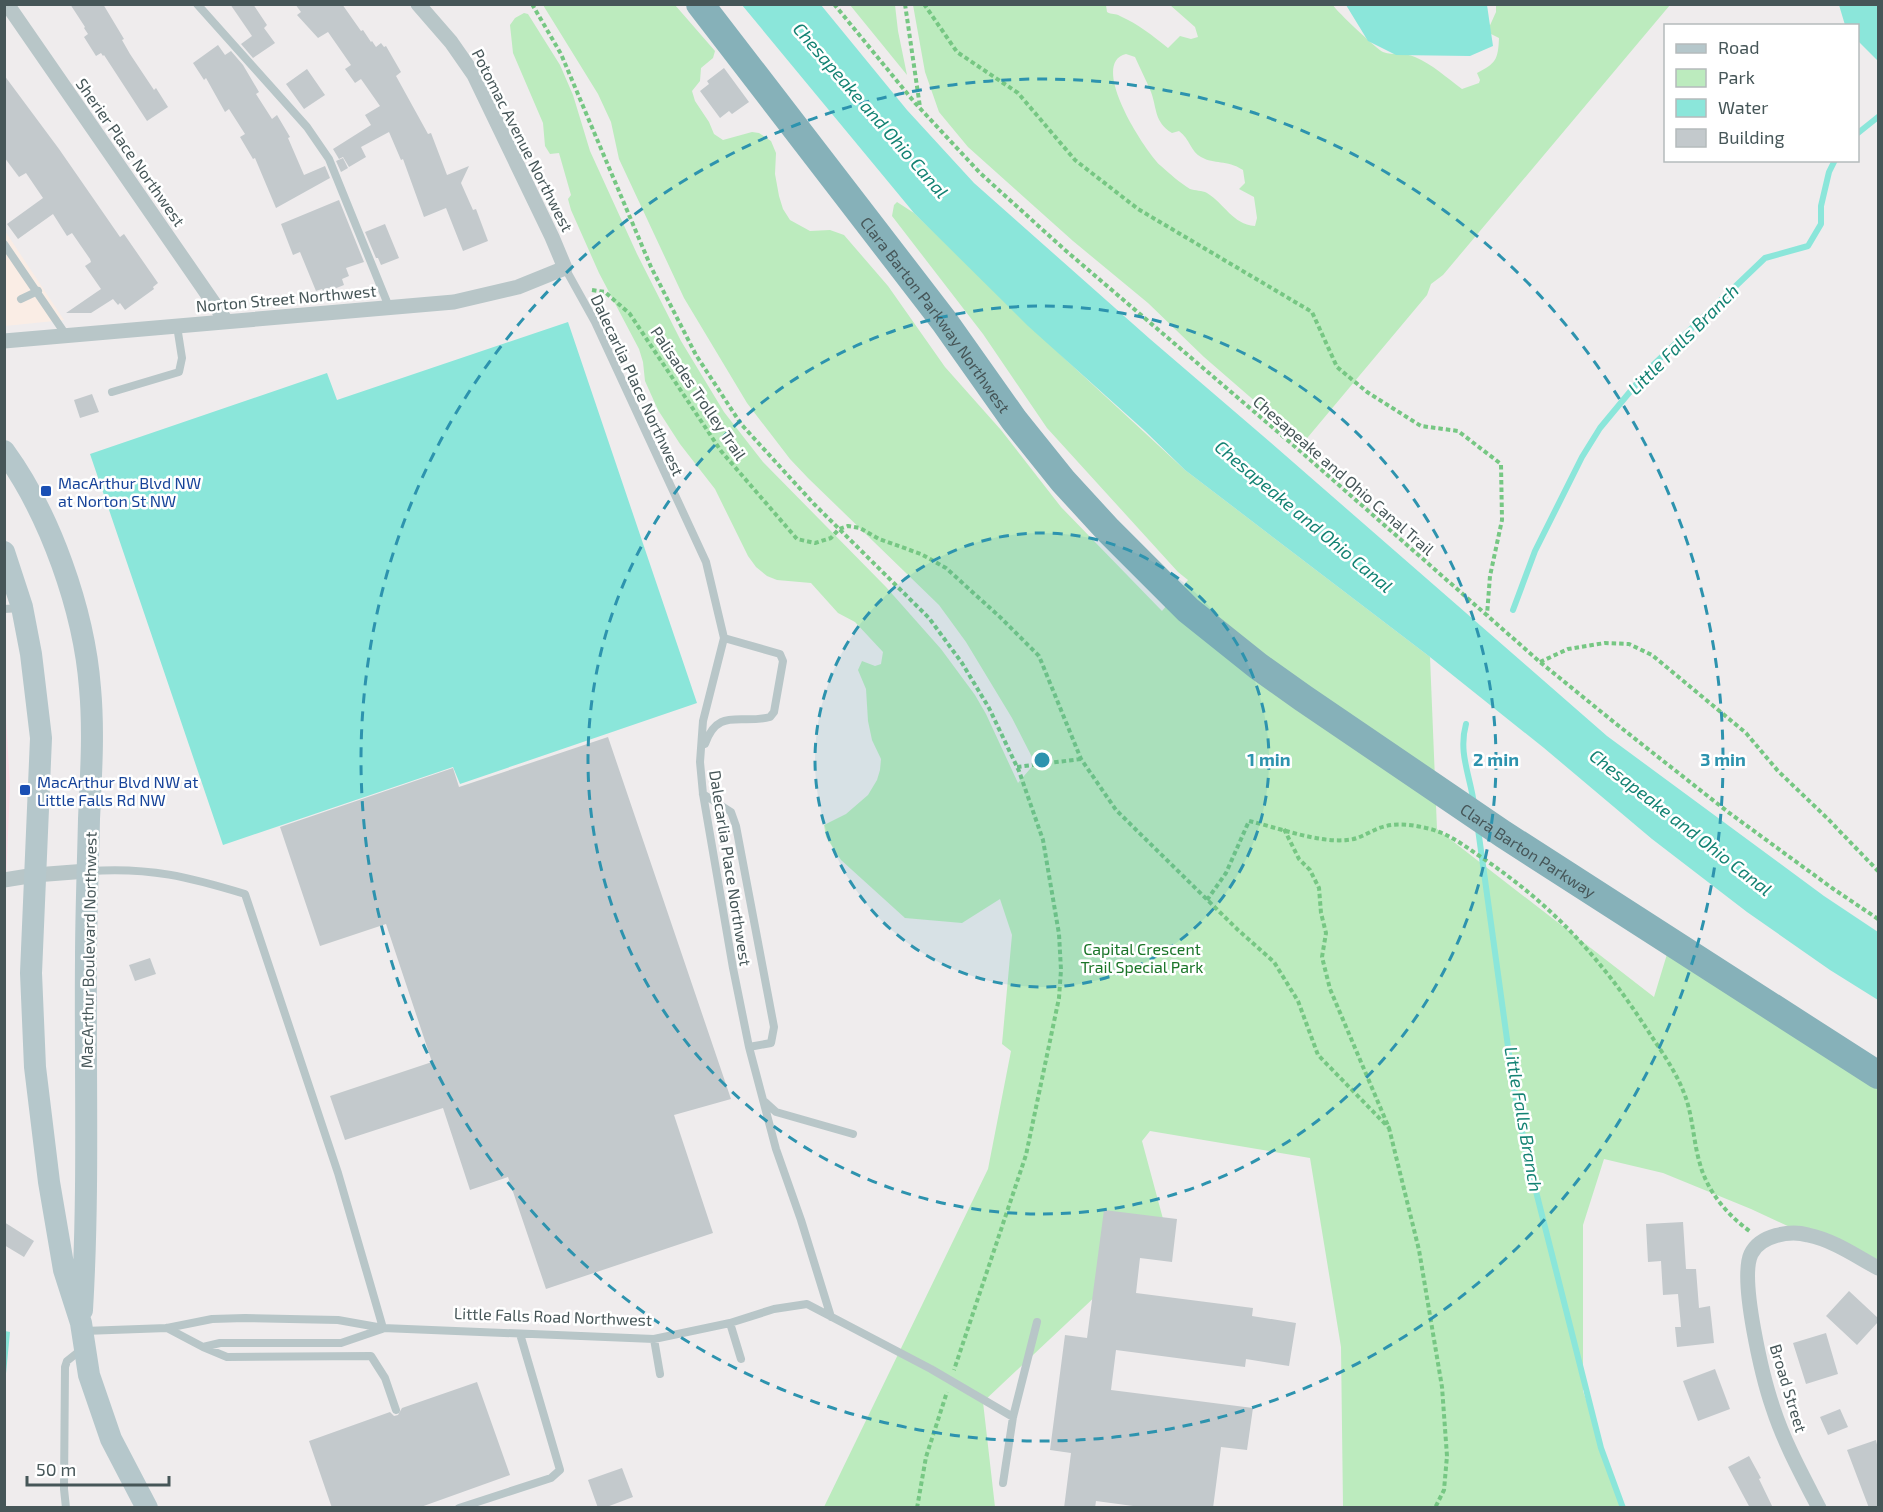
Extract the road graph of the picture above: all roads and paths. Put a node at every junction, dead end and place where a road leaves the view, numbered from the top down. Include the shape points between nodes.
1 (7, 4) edge
2 (197, 4) edge
3 (418, 4) edge
4 (532, 4) edge
5 (700, 4) edge
6 (834, 4) edge
7 (905, 4) edge
8 (924, 4) edge
9 (920, 108) junction
10 (5, 247) edge
11 (565, 268) junction
12 (588, 289) dead end
13 (38, 291) junction
14 (21, 299) dead end
15 (389, 307) junction
16 (226, 321) junction
17 (177, 326) junction
18 (66, 335) junction
19 (4, 341) edge
20 (112, 392) dead end
21 (4, 451) edge
22 (839, 529) junction
23 (4, 552) edge
24 (13, 608) edge
25 (1188, 610) joint
26 (1487, 616) junction
27 (724, 638) junction
28 (1540, 662) junction
29 (701, 754) junction
30 (1081, 759) junction
31 (1017, 767) junction
32 (703, 794) junction
33 (1283, 829) junction
34 (87, 871) junction
35 (1878, 871) edge
36 (35, 875) junction
37 (4, 880) edge
38 (1207, 900) junction
39 (1878, 919) edge
40 (749, 1047) junction
41 (1878, 1075) edge
42 (764, 1101) junction
43 (1389, 1128) junction
44 (853, 1134) dead end
45 (1763, 1240) junction
46 (1878, 1268) edge
47 (831, 1317) junction
48 (1037, 1322) dead end
49 (730, 1323) junction
50 (167, 1328) junction
51 (383, 1328) junction
52 (82, 1334) junction
53 (520, 1334) junction
54 (654, 1339) junction
55 (203, 1347) junction
56 (741, 1359) dead end
57 (660, 1374) dead end
58 (950, 1380) dead end
59 (947, 1391) dead end
60 (396, 1410) dead end
61 (1013, 1417) junction
62 (1003, 1483) dead end
63 (66, 1508) edge
64 (147, 1508) edge
65 (459, 1508) edge
66 (917, 1508) edge
67 (1436, 1508) edge
68 (1819, 1508) edge

1 - 16 street, Sherier Place Northwest
2 - 15 lane via 307,127 329,159
3 - 11 street, Potomac Avenue Northwest via 474,75
4 - 22 path via 561,54 651,267 696,355 741,423
5 - 25 highway, Clara Barton Parkway Northwest via 944,321 1014,420 1071,489
6 - 9 path, Chesapeake and Ohio Canal Trail
7 - 9 path
8 - 26 path via 957,52 1018,93 1075,160 1138,209 1312,312 1337,367 1367,393 1421,426 1458,431 1501,465 1502,520 1490,576
9 - 26 path, Chesapeake and Ohio Canal Trail via 980,172 1057,242
10 - 13 lane
11 - 15 street, Norton Street Northwest via 480,297
11 - 27 lane, Dalecarlia Place Northwest via 595,322 706,562
12 - 22 path, Palisades Trolley Trail via 605,292 630,314 721,451 797,539 815,543 831,538
13 - 14 lane
13 - 18 lane
15 - 16 street, Norton Street Northwest
16 - 17 street, Norton Street Northwest
17 - 18 street, Norton Street Northwest
17 - 20 lane via 182,358 179,372
18 - 19 street, Norton Street Northwest
21 - 34 main road, MacArthur Boulevard Northwest via 57,549 83,645 93,726
22 - 30 path via 860,528 938,563 1001,618 1039,656
22 - 31 path via 929,618 989,708
23 - 24 main road, MacArthur Boulevard Northwest
24 - 36 main road, MacArthur Boulevard Northwest via 31,654 41,738
25 - 41 highway, Clara Barton Parkway via 1258,666 1503,834
26 - 28 path, Chesapeake and Ohio Canal Trail
27 - 29 lane, Dalecarlia Place Northwest via 703,721
27 - 29 lane via 780,654 783,661 774,712 762,719 717,723
28 - 35 path via 1568,650 1605,643 1629,644 1652,655 1746,733 1778,771
28 - 39 path, Chesapeake and Ohio Canal Trail via 1728,812
29 - 32 lane, Dalecarlia Place Northwest
30 - 31 path
30 - 38 path via 1116,810
31 - 58 path via 1045,850 1059,934 1059,998 1026,1155
32 - 40 lane, Dalecarlia Place Northwest
32 - 40 lane via 731,812 736,826 774,1027 771,1043
33 - 38 path via 1250,821 1226,873
33 - 43 path via 1319,888 1326,933 1322,957 1330,989
33 - 45 path via 1347,840 1384,826 1411,825 1444,833 1510,876 1574,933 1629,1002 1684,1093 1700,1166 1718,1200 1738,1223
34 - 36 street
34 - 51 lane via 153,871 245,894 338,1173
34 - 52 main road, MacArthur Boulevard Northwest
36 - 37 street
36 - 52 main road, MacArthur Boulevard Northwest via 31,973 35,1067 64,1270
38 - 43 path via 1274,962 1298,1002 1318,1055
40 - 42 lane, Dalecarlia Place Northwest
42 - 44 lane via 776,1112
42 - 47 lane, Dalecarlia Place Northwest
43 - 67 path via 1419,1250 1442,1387 1447,1456 1444,1490
45 - 46 street via 1773,1235 1807,1234
45 - 68 street, Broad Street via 1750,1257 1757,1351 1773,1408
47 - 49 lane, Little Falls Road Northwest via 807,1304 774,1309
47 - 61 lane, Little Falls Road Northwest
48 - 61 lane
49 - 54 lane, Little Falls Road Northwest
49 - 56 lane
50 - 51 lane via 212,1319 245,1318 338,1320
50 - 52 lane
50 - 55 lane
51 - 53 lane, Little Falls Road Northwest
51 - 55 lane via 341,1343 220,1343
52 - 63 lane via 65,1368
52 - 64 main road, MacArthur Boulevard Northwest via 88,1375 111,1439
53 - 54 lane, Little Falls Road Northwest
53 - 65 lane via 560,1470 550,1478
54 - 57 lane
55 - 60 lane via 227,1357 371,1356 385,1378
59 - 66 path via 926,1456
61 - 62 lane

